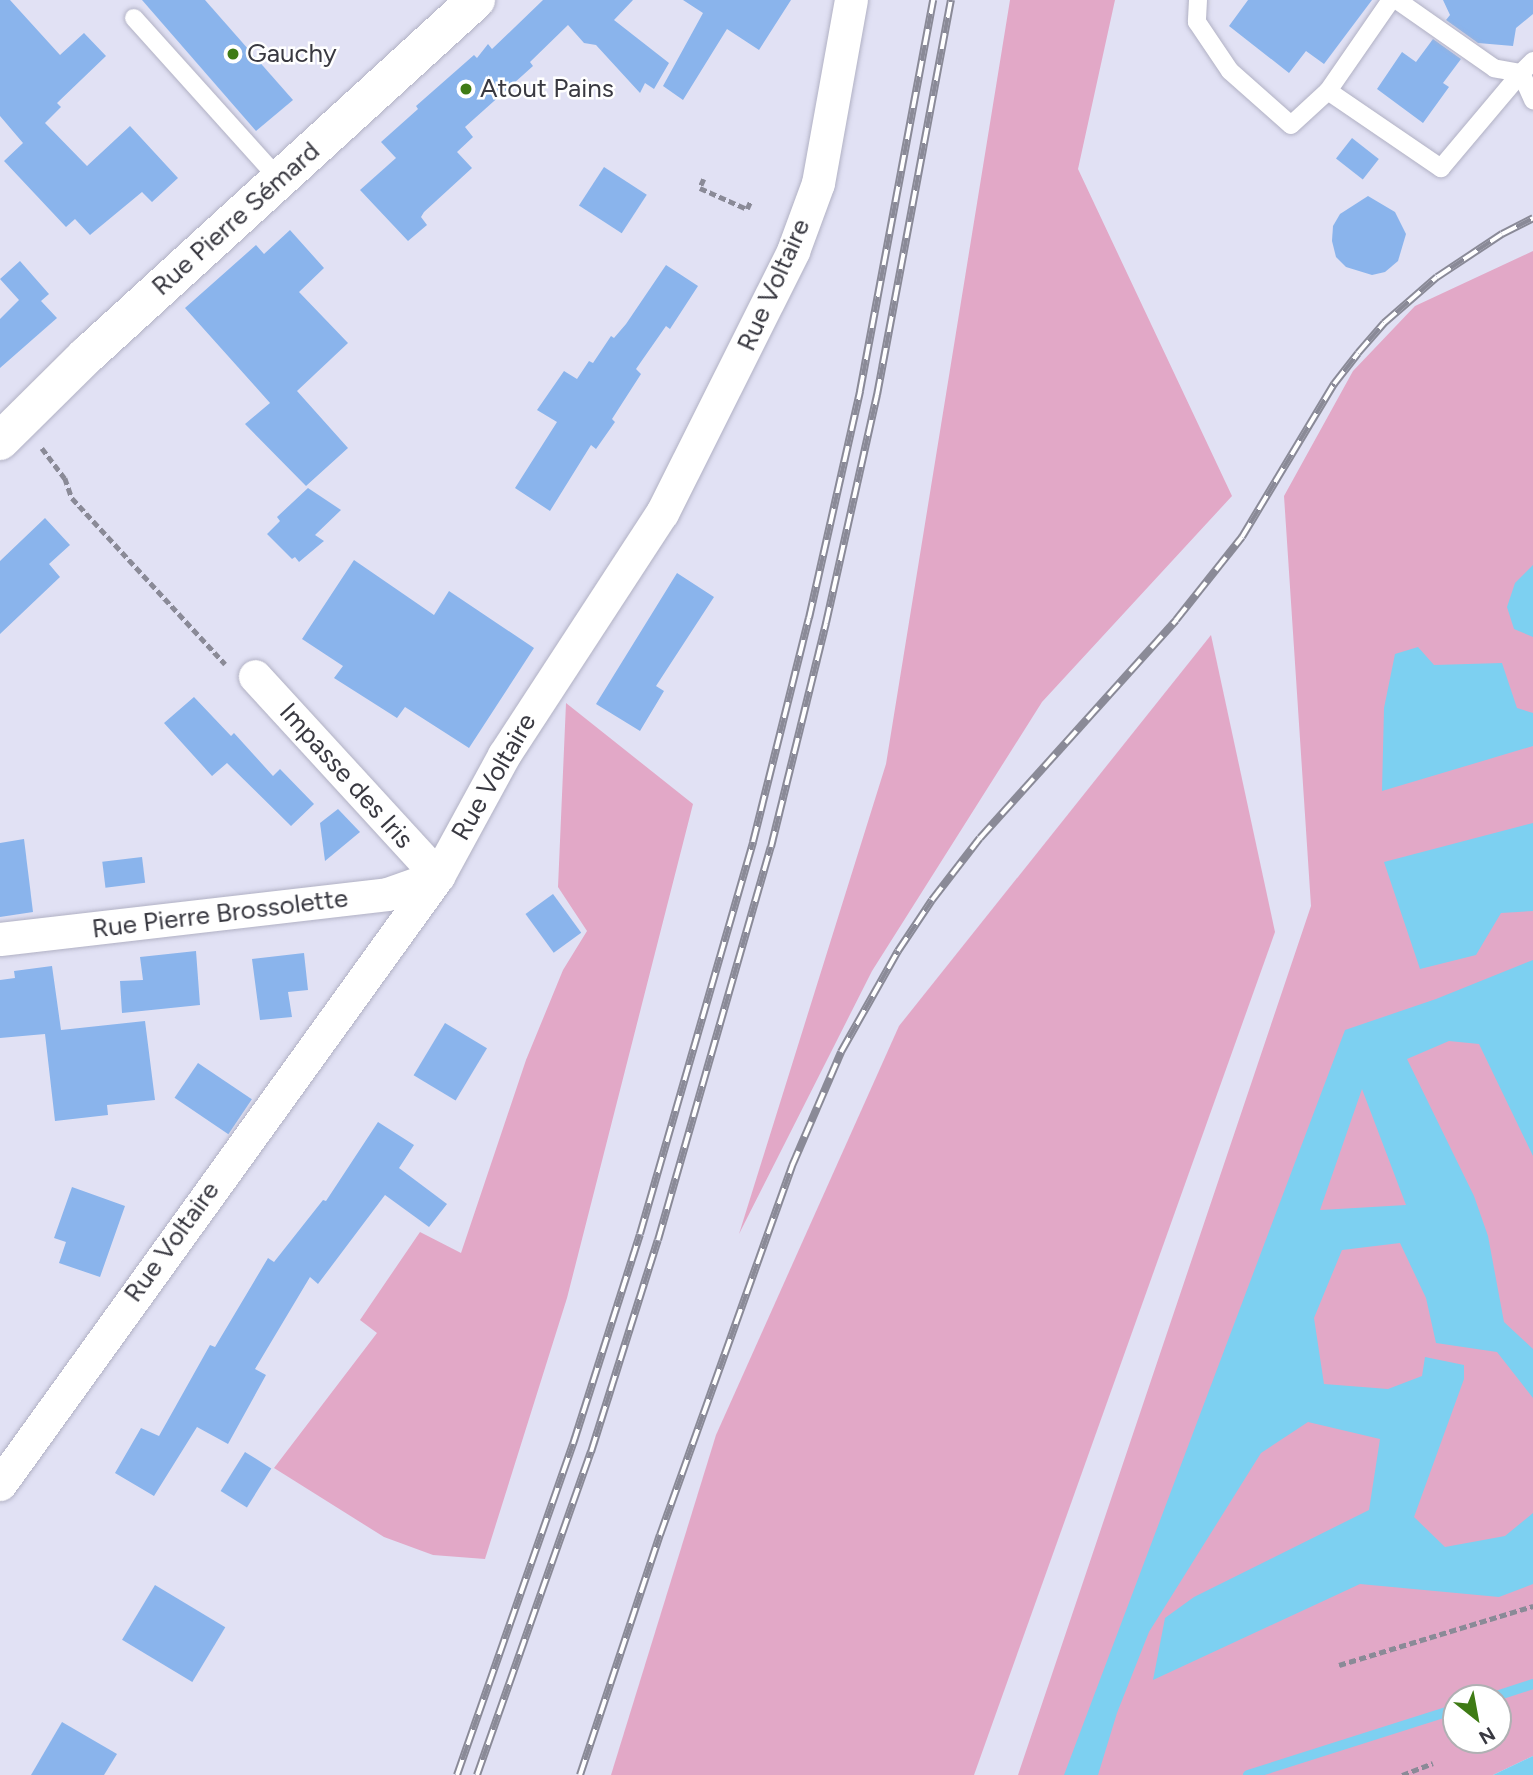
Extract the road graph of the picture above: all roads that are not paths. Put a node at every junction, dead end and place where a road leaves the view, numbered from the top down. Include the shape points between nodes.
1 (476, 0) edge
2 (851, 0) edge
3 (1198, 0) edge
4 (1391, 0) edge
5 (1397, 0) edge
6 (134, 18) dead end
7 (1527, 67) edge
8 (1328, 90) junction
9 (1533, 100) edge
10 (279, 179) junction
11 (5, 427) edge
12 (255, 676) road end
13 (438, 876) junction
14 (0, 939) edge
15 (0, 1484) edge

1 - 10 main road, Rue Pierre Sémard
2 - 13 street, Rue Voltaire via 818,183 793,251 662,513 504,755
3 - 8 lane via 1196,22 1230,71 1291,125
4 - 8 lane
5 - 7 lane via 1494,68
6 - 10 lane
7 - 8 lane via 1441,168
7 - 9 lane
10 - 11 main road, Rue Pierre Sémard
12 - 13 street, Impasse des Iris
13 - 14 street, Rue Pierre Brossolette via 387,894
13 - 15 street, Rue Voltaire

